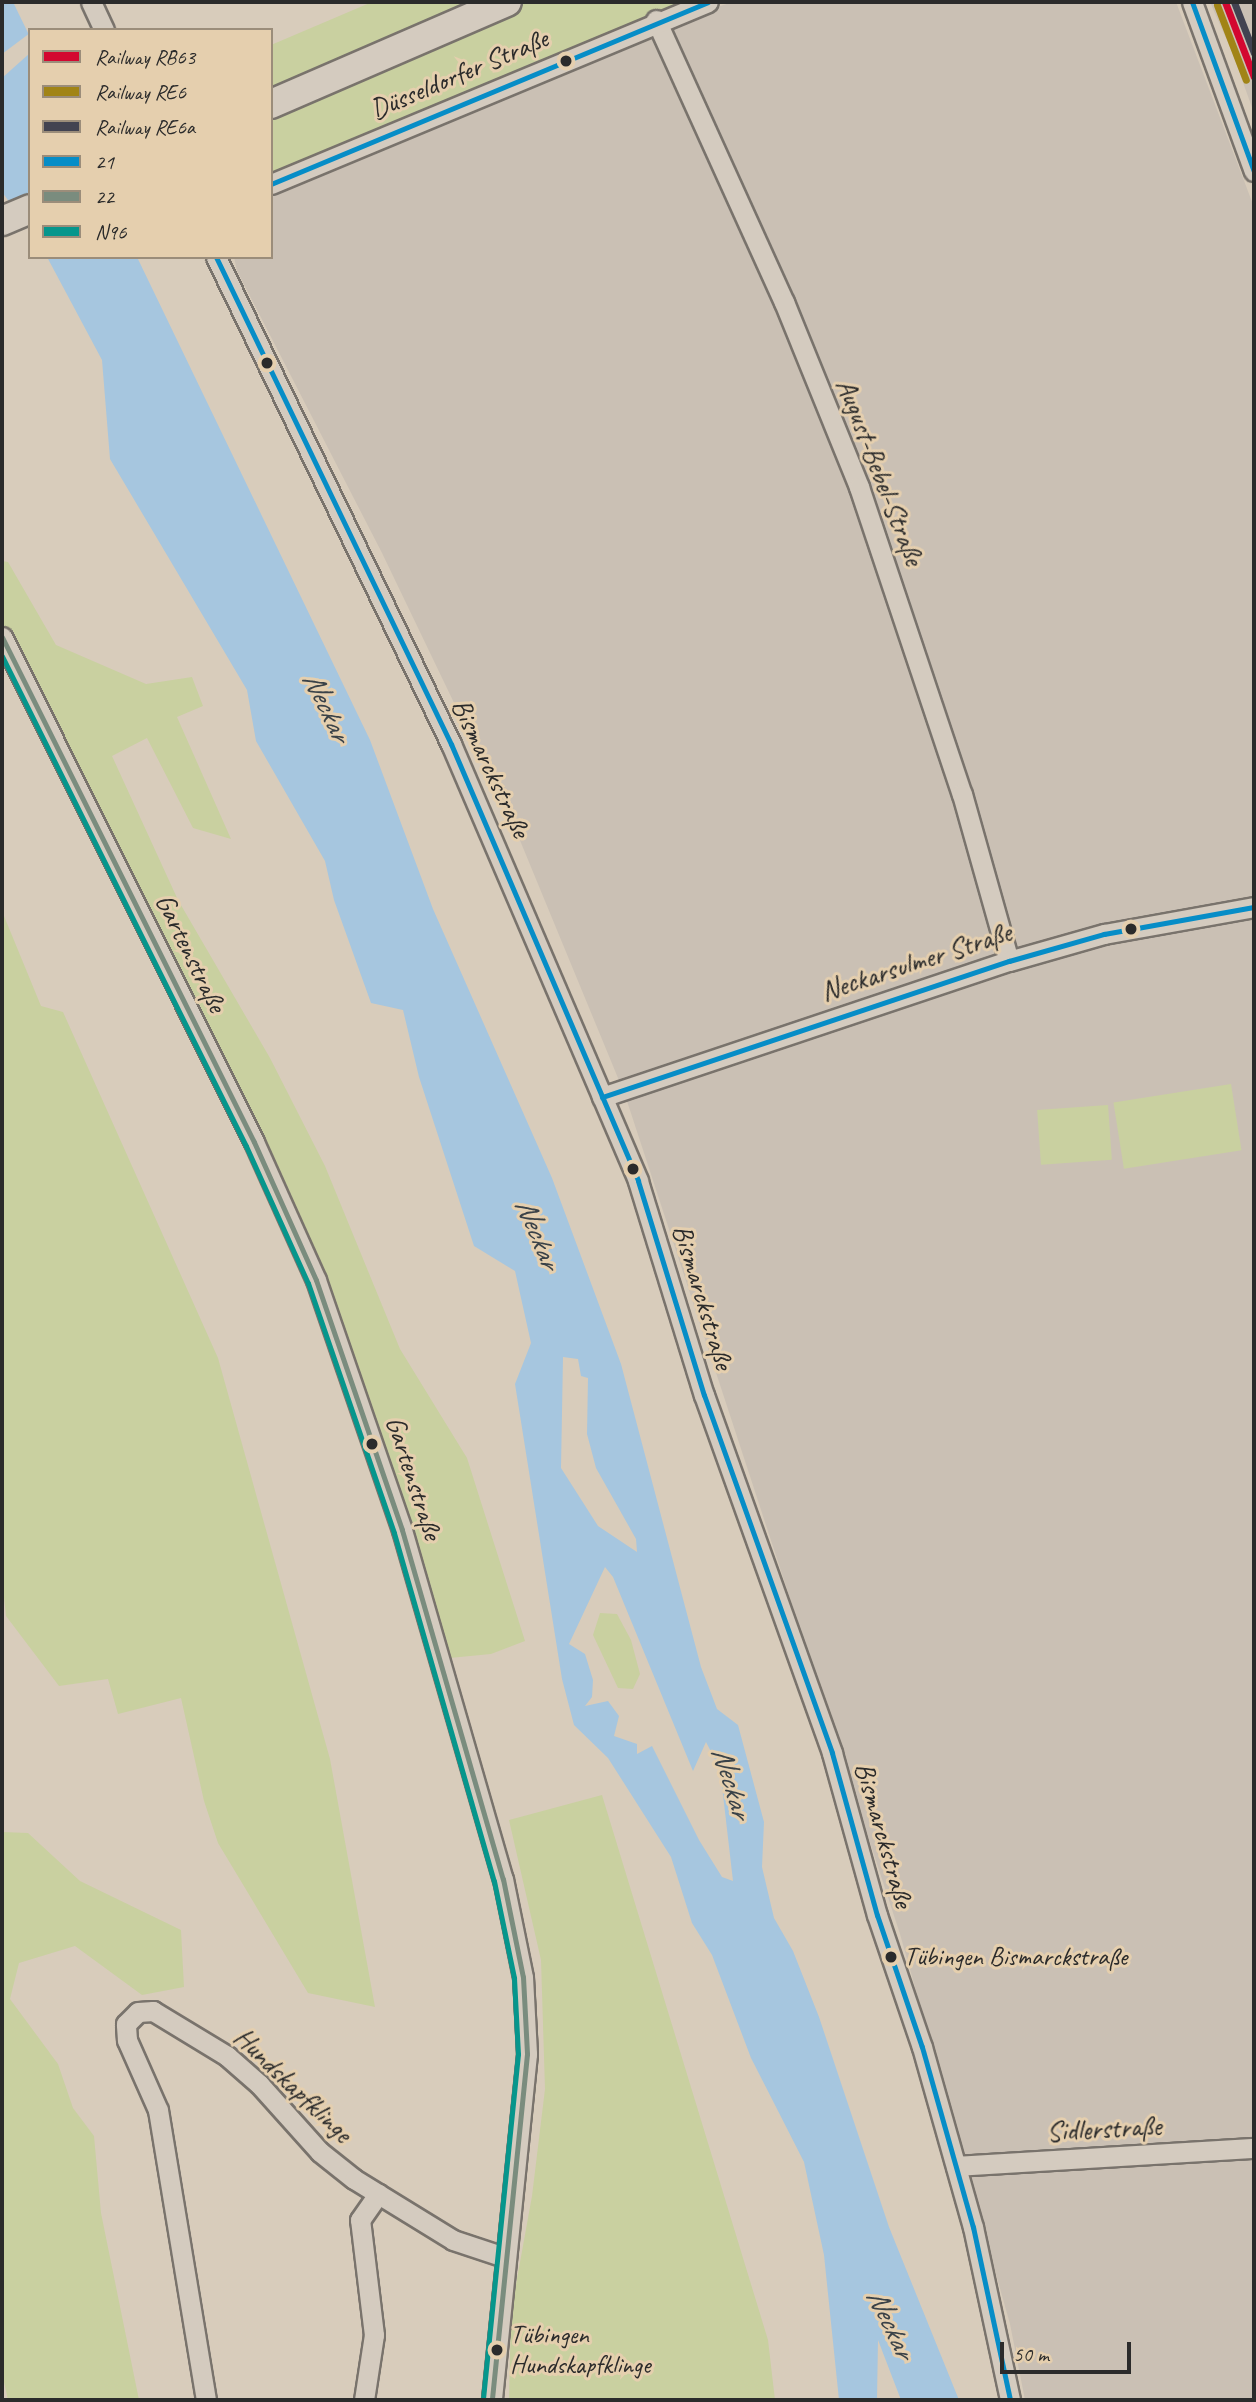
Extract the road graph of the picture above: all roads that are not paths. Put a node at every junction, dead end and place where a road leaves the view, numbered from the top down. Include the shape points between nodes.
1 (90, 2) edge
2 (507, 2) edge
3 (708, 2) edge
4 (1192, 2) edge
5 (656, 20) junction
6 (103, 28) edge
7 (273, 103) edge
8 (1254, 171) edge
9 (273, 183) edge
10 (28, 210) edge
11 (2, 221) edge
12 (217, 259) edge
13 (2, 637) edge
14 (1254, 907) edge
15 (1009, 961) junction
16 (602, 1097) junction
17 (1254, 2148) edge
18 (956, 2166) junction
19 (378, 2194) junction
20 (504, 2257) junction
21 (206, 2400) edge
22 (363, 2400) edge
23 (492, 2400) edge
24 (1010, 2400) edge

1 - 6 street
2 - 7 main road
3 - 5 street, Düsseldorfer Straße
4 - 8 street
5 - 9 street, Düsseldorfer Straße
5 - 15 street, August-Bebel-Straße via 770,270 859,487 951,758
10 - 11 main road
12 - 16 street, Bismarckstraße via 451,744
13 - 20 street, Gartenstraße via 287,1212 351,1372 402,1530 503,1879 523,1977 526,2100
14 - 15 street, Neckarsulmer Straße via 1104,934
15 - 16 street, Neckarsulmer Straße
16 - 18 street, Bismarckstraße via 638,1181 704,1395 832,1753
17 - 18 street, Sidlerstraße
18 - 24 street, Bismarckstraße via 990,2294
19 - 20 street, Hundskapfklinge via 453,2241
19 - 21 street, Hundskapfklinge via 324,2156 227,2056 153,2011 132,2015 126,2024 127,2040 158,2110
19 - 22 street via 360,2220 374,2335
20 - 23 street, Gartenstraße

